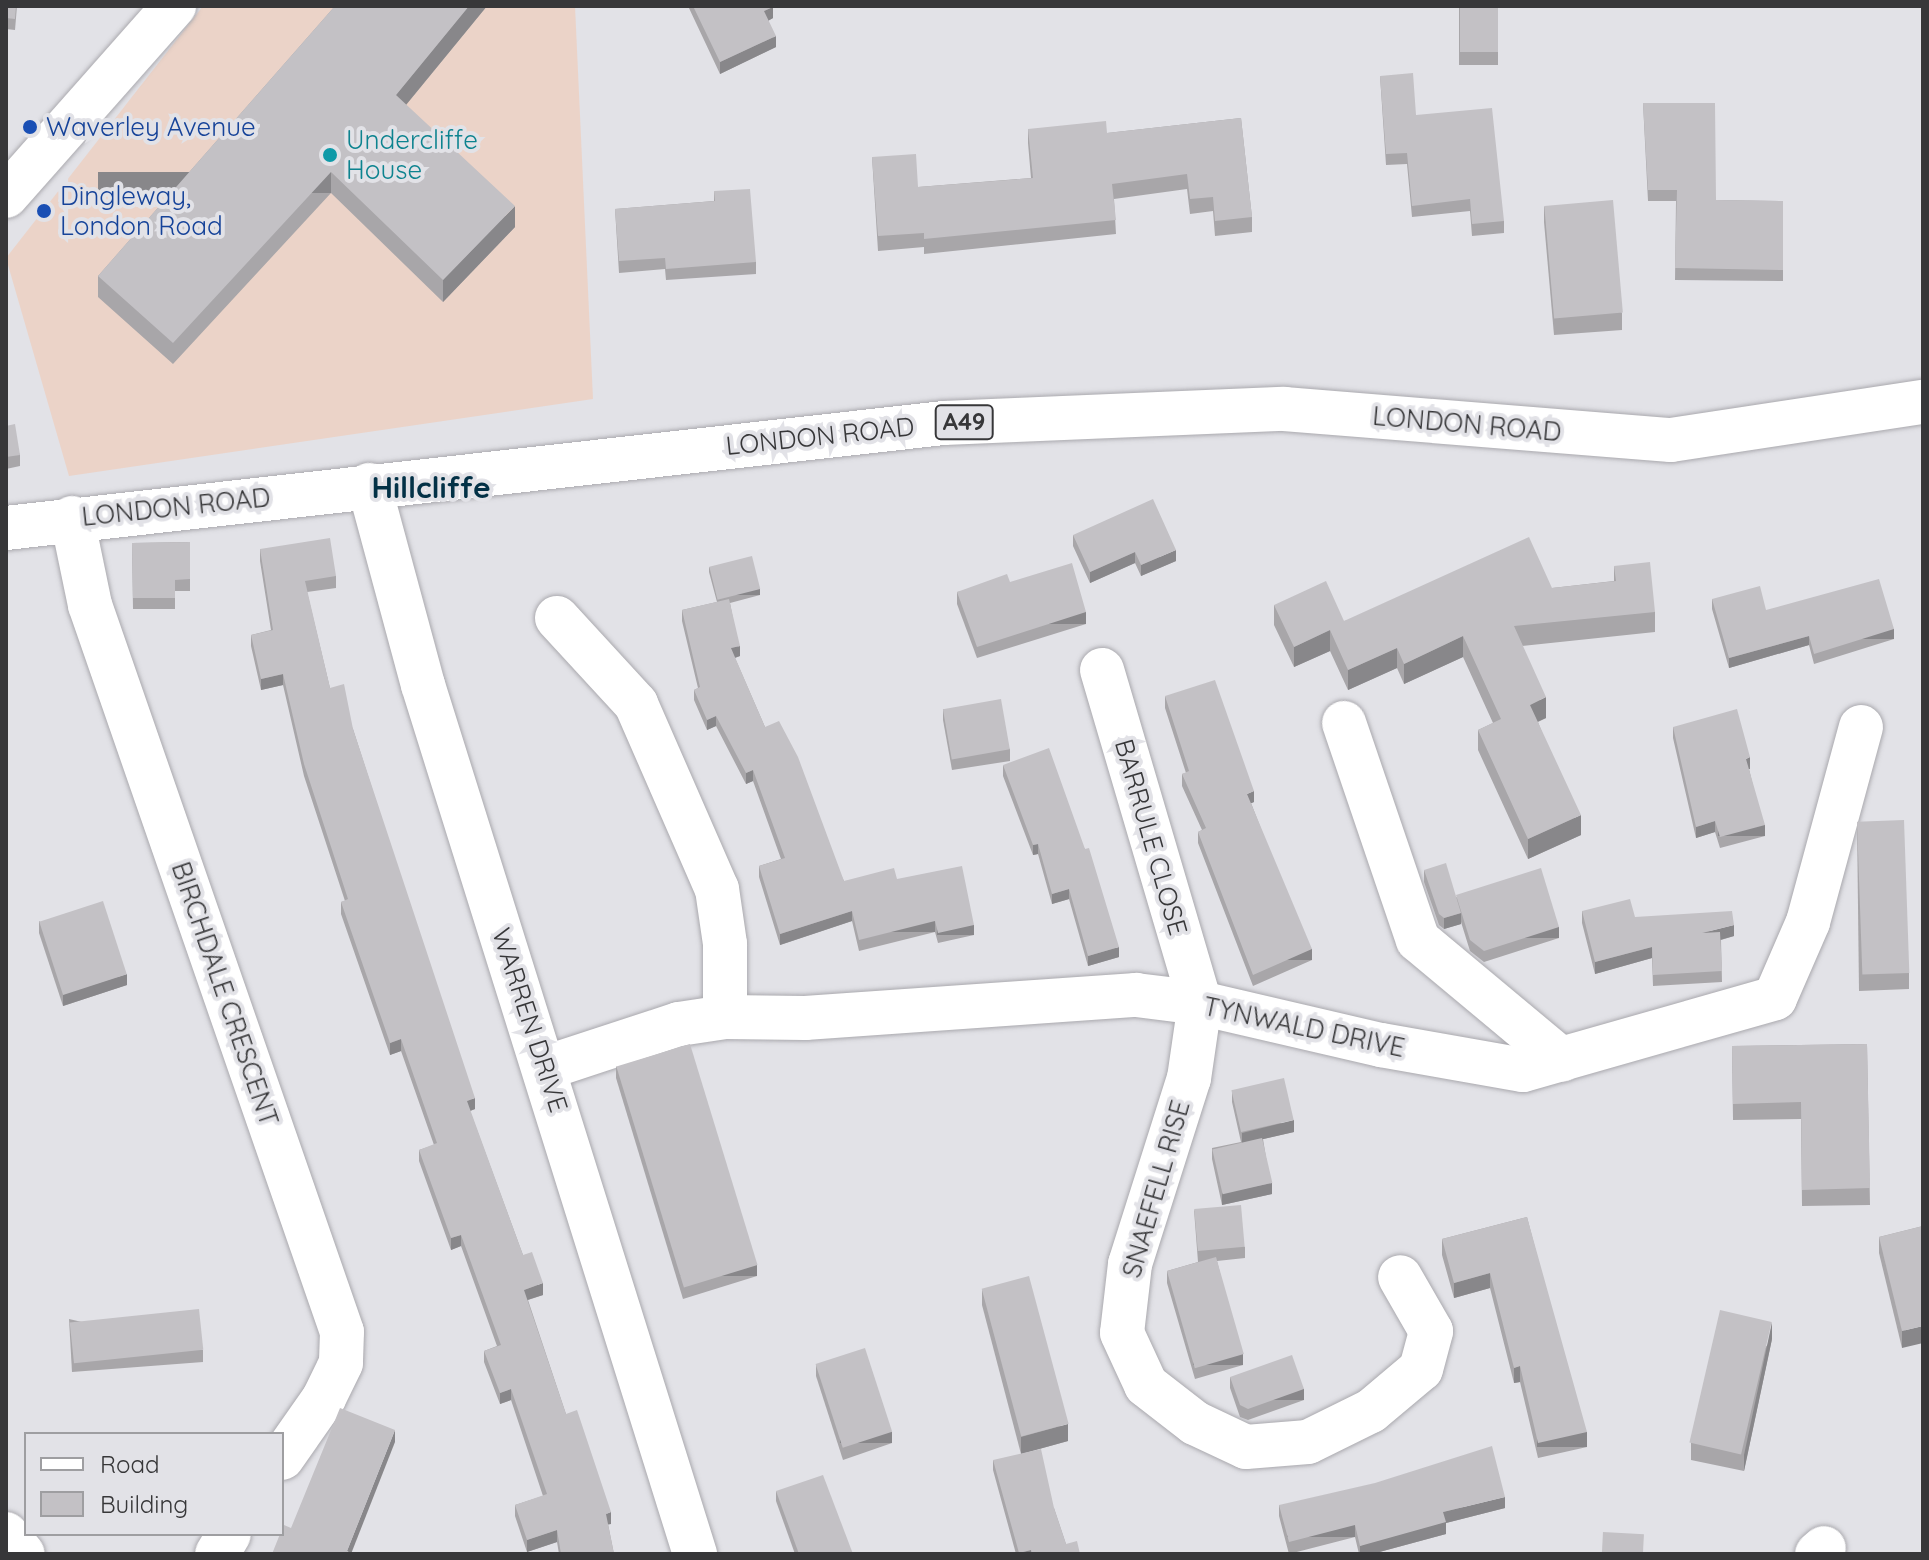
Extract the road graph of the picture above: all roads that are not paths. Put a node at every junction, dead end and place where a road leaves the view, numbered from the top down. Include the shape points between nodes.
1 (169, 8) edge
2 (6, 196) edge
3 (1923, 402) edge
4 (369, 485) junction
5 (72, 518) junction
6 (6, 528) edge
7 (557, 618) dead end
8 (1106, 668) dead end
9 (1344, 723) dead end
10 (1861, 727) dead end
11 (1200, 1003) junction
12 (725, 1017) junction
13 (1562, 1060) junction
14 (545, 1068) junction
15 (1400, 1277) dead end
16 (284, 1455) edge
17 (6, 1534) edge
18 (228, 1536) edge
19 (23, 1554) edge
20 (217, 1554) edge
21 (695, 1554) edge

1 - 2 main road
3 - 4 main road, LONDON ROAD / A49 via 1671,440 1284,409 1208,408 944,423
4 - 5 main road, LONDON ROAD / A49
4 - 14 main road, WARREN DRIVE via 423,685
5 - 6 main road, LONDON ROAD / A49
5 - 16 main road, BIRCHDALE CRESCENT via 90,605 342,1332 341,1363
7 - 12 main road via 636,704 717,889 725,944
8 - 11 main road, BARRULE CLOSE
9 - 13 main road via 1418,940
10 - 13 main road, TYNWALD DRIVE via 1808,922 1775,998
11 - 12 main road, TYNWALD DRIVE via 1136,995 805,1018
11 - 13 main road, TYNWALD DRIVE via 1381,1045 1523,1070
11 - 15 main road, SNAEFELL RISE via 1189,1078 1130,1264 1122,1333 1146,1385 1195,1423 1246,1447 1308,1442 1371,1411 1421,1369 1431,1331
12 - 14 main road, TYNWALD DRIVE via 679,1024
14 - 21 main road, WARREN DRIVE
17 - 19 main road
18 - 20 main road

